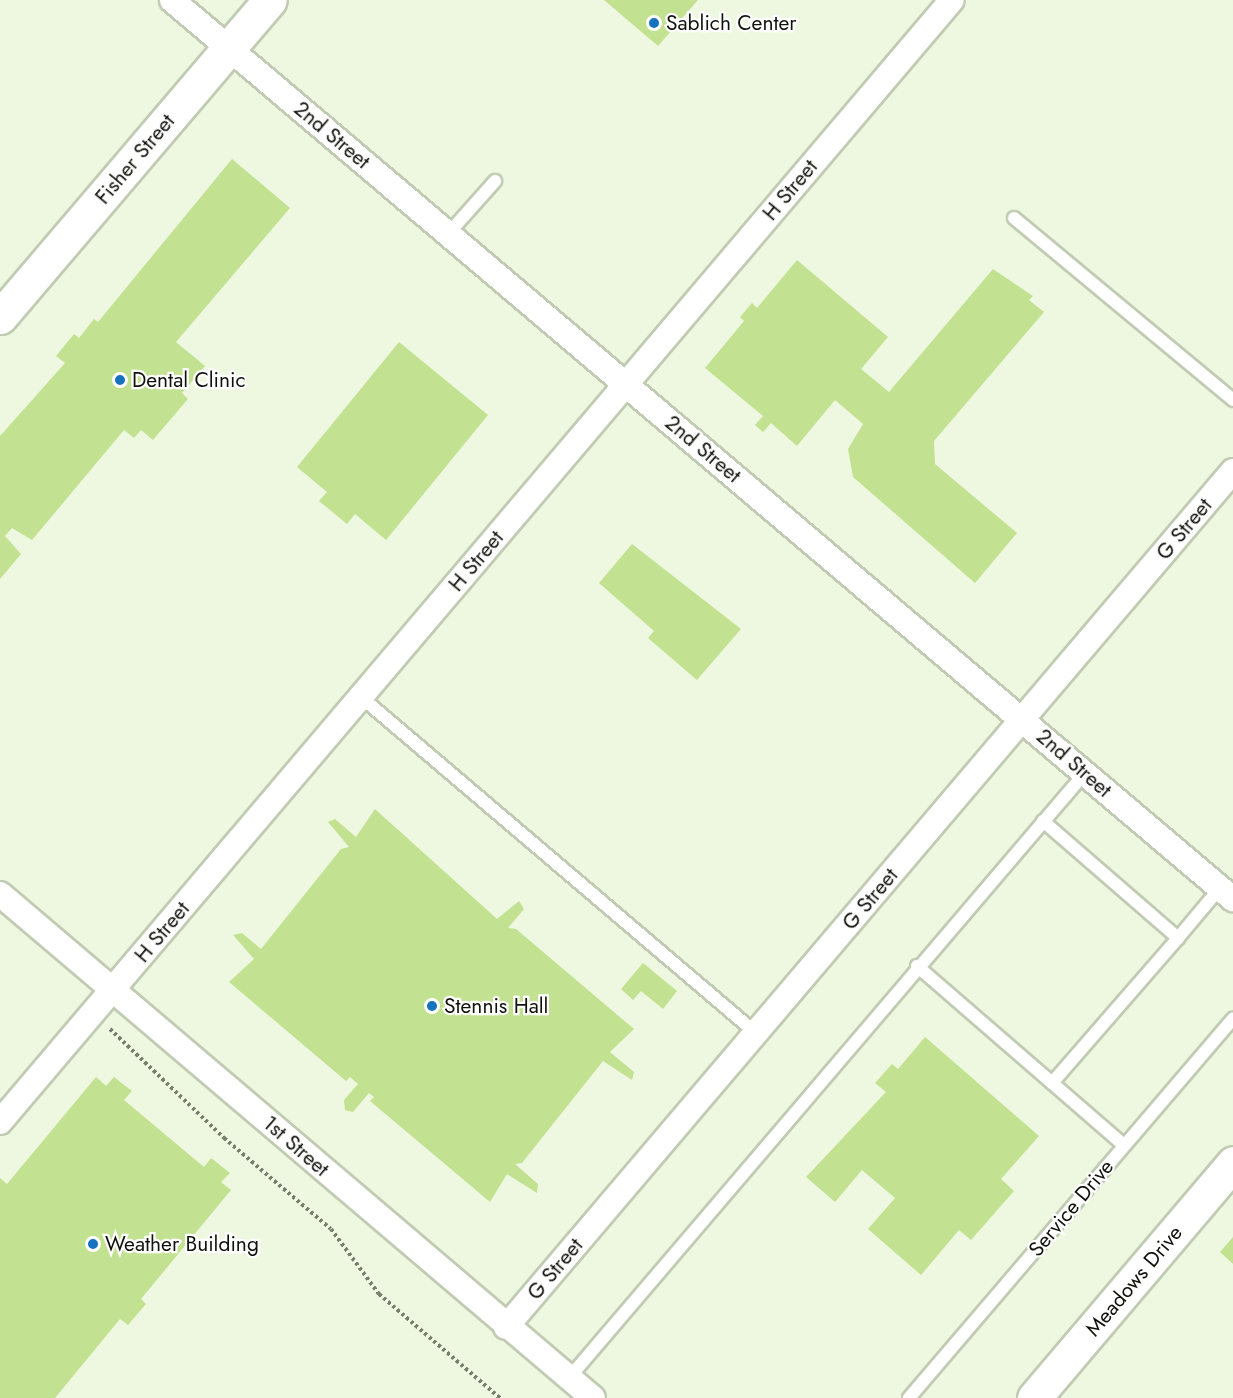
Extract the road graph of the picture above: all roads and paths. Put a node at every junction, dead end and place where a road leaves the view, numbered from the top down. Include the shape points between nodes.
1 (172, 0) edge
2 (270, 0) edge
3 (952, 0) edge
4 (229, 49) junction
5 (495, 181) dead end
6 (1014, 218) dead end
7 (448, 234) junction
8 (0, 317) edge
9 (626, 384) junction
10 (1233, 400) edge
11 (1233, 471) edge
12 (361, 697) junction
13 (1023, 719) junction
14 (1085, 773) junction
15 (1043, 821) junction
16 (0, 894) edge
17 (1226, 894) edge
18 (1178, 938) junction
19 (917, 966) junction
20 (113, 989) junction
21 (94, 1012) junction
22 (1233, 1018) edge
23 (756, 1033) junction
24 (1052, 1083) junction
25 (0, 1122) edge
26 (1124, 1145) junction
27 (1233, 1163) edge
28 (506, 1327) junction
29 (568, 1378) junction
30 (500, 1398) edge
31 (593, 1398) edge
32 (909, 1398) edge
33 (1034, 1398) edge

1 - 4 street, 2nd Street
2 - 4 street, Fisher Street
3 - 9 street, H Street
4 - 7 street, 2nd Street
4 - 8 street, Fisher Street
5 - 7 lane
6 - 10 lane
7 - 9 street, 2nd Street
9 - 12 street, H Street
9 - 13 street, 2nd Street
11 - 13 street, G Street
12 - 20 street, H Street
12 - 23 lane
13 - 14 street, 2nd Street
13 - 23 street, G Street
14 - 15 lane
14 - 17 street, 2nd Street
15 - 18 lane
15 - 19 lane
16 - 20 street, 1st Street
17 - 18 lane
18 - 24 lane
19 - 24 lane
19 - 29 lane
20 - 21 street, H Street
20 - 28 street, 1st Street
21 - 25 street, H Street
21 - 30 path via 224,1138 331,1229 380,1294
22 - 26 lane, Service Drive
23 - 28 street, G Street
24 - 26 lane
26 - 32 lane, Service Drive
27 - 33 street, Meadows Drive
28 - 29 street, 1st Street
29 - 31 street, 1st Street

